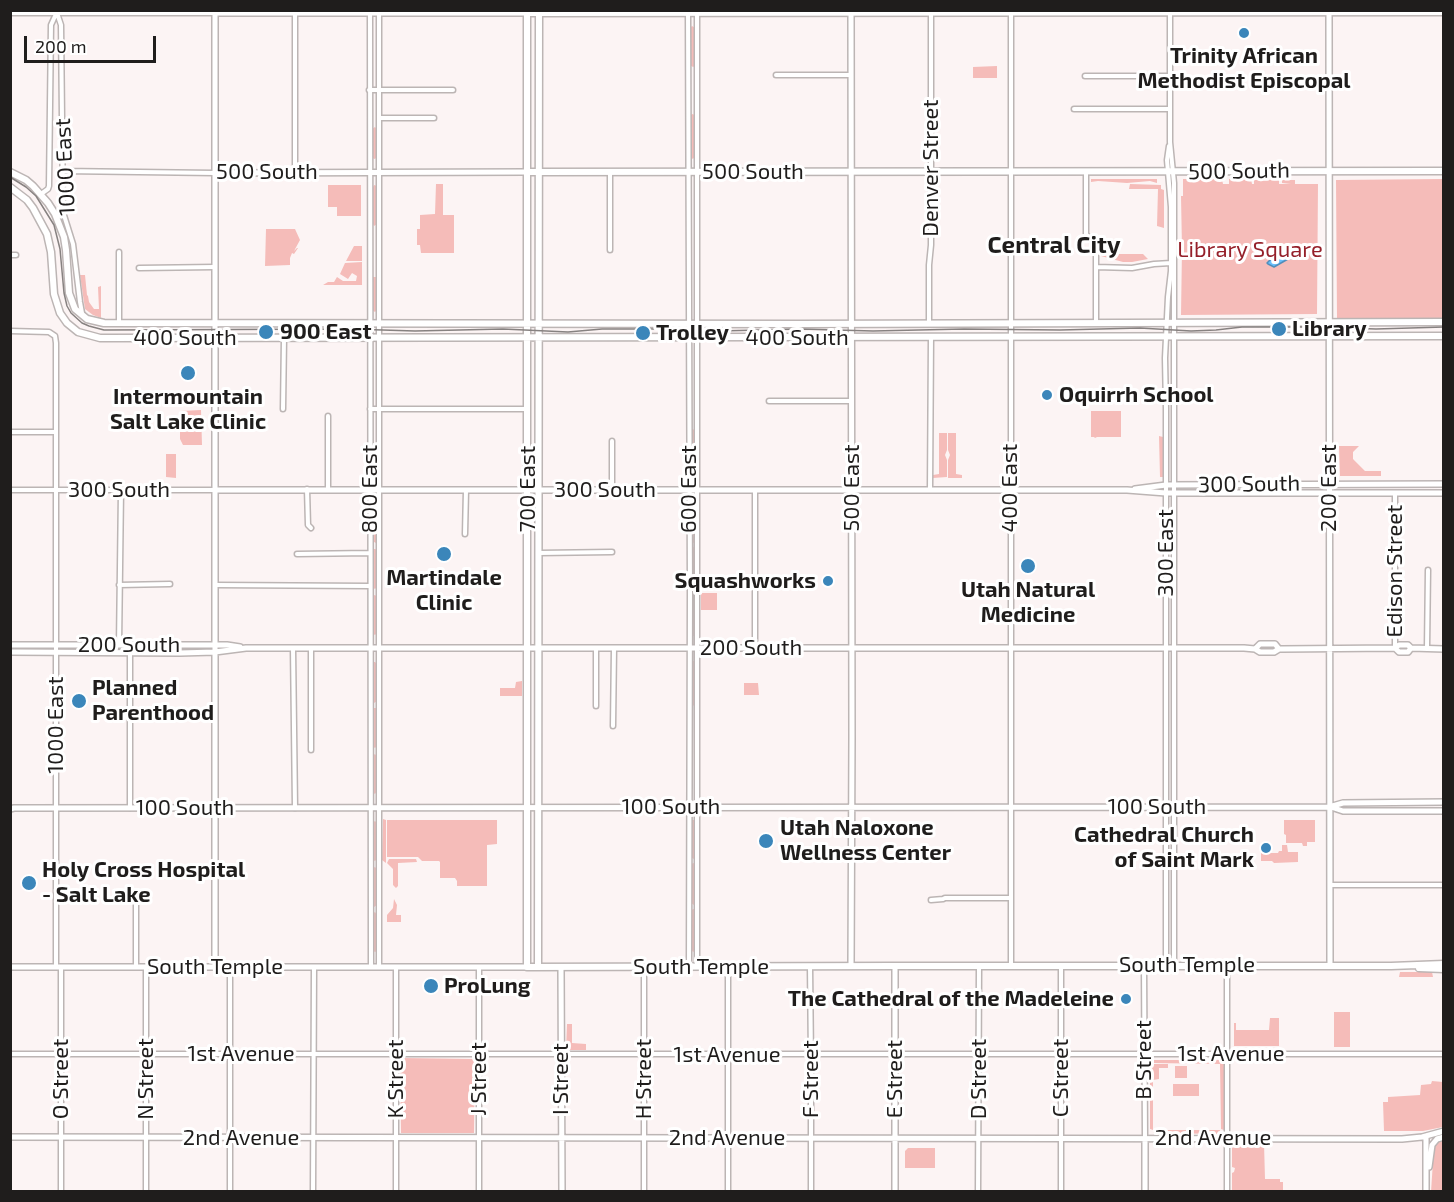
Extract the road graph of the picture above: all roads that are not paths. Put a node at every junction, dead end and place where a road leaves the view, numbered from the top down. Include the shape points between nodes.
1 (527, 11) edge
2 (539, 11) edge
3 (688, 11) edge
4 (697, 11) edge
5 (772, 11) edge
6 (851, 11) edge
7 (1011, 11) edge
8 (1170, 11) edge
9 (1329, 11) edge
10 (1425, 11) edge
11 (56, 12) edge
12 (140, 12) edge
13 (161, 12) edge
14 (215, 12) edge
15 (370, 12) edge
16 (379, 12) edge
17 (451, 12) edge
18 (470, 12) edge
19 (931, 12) junction
20 (1443, 12) edge
21 (10, 13) edge
22 (295, 13) junction
23 (370, 58) junction
24 (378, 58) junction
25 (688, 70) junction
26 (696, 70) junction
27 (776, 75) dead end
28 (851, 75) junction
29 (1085, 76) dead end
30 (1170, 76) junction
31 (369, 90) junction
32 (379, 90) junction
33 (453, 90) dead end
34 (688, 107) junction
35 (697, 107) junction
36 (1074, 109) dead end
37 (1170, 109) junction
38 (379, 118) junction
39 (434, 118) dead end
40 (369, 125) junction
41 (379, 125) junction
42 (1329, 170) junction
43 (10, 171) edge
44 (62, 171) junction
45 (1171, 171) junction
46 (1443, 171) edge
47 (295, 172) junction
48 (369, 172) junction
49 (379, 172) junction
50 (527, 172) junction
51 (539, 172) junction
52 (610, 172) junction
53 (688, 172) junction
54 (696, 172) junction
55 (851, 172) junction
56 (931, 172) junction
57 (1011, 172) junction
58 (1086, 172) junction
59 (215, 173) junction
60 (10, 187) edge
61 (41, 194) junction
62 (697, 216) junction
63 (689, 217) junction
64 (370, 230) junction
65 (379, 230) junction
66 (689, 249) junction
67 (697, 249) junction
68 (610, 250) dead end
69 (119, 252) dead end
70 (1171, 263) junction
71 (215, 267) junction
72 (1096, 267) junction
73 (139, 268) dead end
74 (370, 272) junction
75 (379, 272) junction
76 (689, 285) junction
77 (697, 285) junction
78 (87, 319) junction
79 (1329, 322) junction
80 (1443, 322) edge
81 (215, 323) junction
82 (689, 323) junction
83 (697, 323) junction
84 (1171, 323) junction
85 (119, 324) junction
86 (370, 324) junction
87 (379, 324) junction
88 (527, 324) junction
89 (539, 324) junction
90 (851, 324) junction
91 (929, 324) junction
92 (1010, 324) junction
93 (1096, 324) junction
94 (10, 331) edge
95 (1329, 336) junction
96 (1443, 336) edge
97 (1166, 337) junction
98 (1174, 337) junction
99 (215, 338) junction
100 (284, 338) junction
101 (370, 338) junction
102 (379, 338) junction
103 (527, 338) junction
104 (539, 338) junction
105 (689, 338) junction
106 (697, 338) junction
107 (851, 338) junction
108 (931, 338) junction
109 (1010, 338) junction
110 (370, 375) junction
111 (379, 375) junction
112 (689, 382) junction
113 (697, 382) junction
114 (769, 401) dead end
115 (851, 401) junction
116 (283, 409) dead end
117 (370, 409) junction
118 (379, 409) junction
119 (528, 409) junction
120 (328, 417) dead end
121 (689, 424) junction
122 (697, 424) junction
123 (10, 432) edge
124 (56, 432) junction
125 (612, 441) dead end
126 (370, 445) junction
127 (379, 445) junction
128 (1329, 483) junction
129 (1415, 484) junction
130 (1443, 484) edge
131 (1166, 485) junction
132 (1173, 485) junction
133 (308, 489) junction
134 (328, 489) junction
135 (370, 489) junction
136 (379, 489) junction
137 (689, 489) junction
138 (697, 489) junction
139 (756, 489) junction
140 (852, 489) junction
141 (10, 490) edge
142 (56, 490) junction
143 (121, 490) junction
144 (216, 490) junction
145 (466, 490) junction
146 (528, 490) junction
147 (538, 490) junction
148 (612, 490) junction
149 (930, 490) junction
150 (1010, 490) junction
151 (1127, 490) junction
152 (1166, 493) junction
153 (1173, 493) junction
154 (1329, 493) junction
155 (1395, 493) junction
156 (1416, 493) junction
157 (1443, 493) edge
158 (311, 528) dead end
159 (465, 534) dead end
160 (689, 545) junction
161 (697, 545) junction
162 (370, 546) junction
163 (379, 546) junction
164 (612, 552) dead end
165 (370, 553) junction
166 (539, 553) junction
167 (297, 554) dead end
168 (1428, 570) dead end
169 (170, 584) dead end
170 (119, 585) junction
171 (215, 585) junction
172 (370, 586) junction
173 (370, 592) junction
174 (379, 592) junction
175 (690, 592) junction
176 (697, 592) junction
177 (10, 645) edge
178 (56, 645) junction
179 (119, 645) junction
180 (130, 645) junction
181 (215, 645) junction
182 (246, 648) junction
183 (293, 648) junction
184 (311, 648) junction
185 (370, 648) junction
186 (379, 648) junction
187 (528, 648) junction
188 (539, 648) junction
189 (596, 648) junction
190 (614, 648) junction
191 (689, 648) junction
192 (697, 648) junction
193 (755, 648) junction
194 (852, 648) junction
195 (1329, 648) junction
196 (1395, 648) junction
197 (1427, 648) junction
198 (1011, 649) junction
199 (1167, 649) junction
200 (1174, 649) junction
201 (1443, 649) edge
202 (10, 652) edge
203 (56, 652) junction
204 (215, 652) junction
205 (130, 653) junction
206 (370, 706) junction
207 (379, 706) junction
208 (596, 706) dead end
209 (689, 708) junction
210 (697, 708) junction
211 (689, 721) junction
212 (697, 721) junction
213 (614, 726) dead end
214 (311, 750) dead end
215 (370, 751) junction
216 (379, 751) junction
217 (689, 752) junction
218 (697, 753) junction
219 (688, 770) junction
220 (697, 770) junction
221 (1443, 802) edge
222 (1011, 806) junction
223 (12, 807) edge
224 (527, 807) junction
225 (538, 807) junction
226 (688, 807) junction
227 (697, 807) junction
228 (852, 807) junction
229 (1167, 807) junction
230 (1174, 807) junction
231 (1329, 807) junction
232 (56, 808) junction
233 (130, 808) junction
234 (215, 808) junction
235 (295, 808) junction
236 (371, 808) junction
237 (379, 808) junction
238 (1443, 812) edge
239 (688, 861) junction
240 (697, 861) junction
241 (371, 864) junction
242 (379, 864) junction
243 (1329, 885) junction
244 (1443, 885) edge
245 (1011, 898) junction
246 (932, 900) dead end
247 (135, 902) dead end
248 (688, 907) junction
249 (697, 907) junction
250 (371, 910) junction
251 (379, 910) junction
252 (1443, 964) edge
253 (1061, 965) junction
254 (1144, 965) junction
255 (1170, 965) junction
256 (1227, 965) junction
257 (810, 966) junction
258 (850, 966) junction
259 (895, 966) junction
260 (979, 966) junction
261 (1011, 966) junction
262 (1330, 966) junction
263 (1391, 966) junction
264 (10, 967) edge
265 (58, 967) junction
266 (136, 967) junction
267 (146, 967) junction
268 (215, 967) junction
269 (230, 967) junction
270 (314, 967) junction
271 (371, 967) junction
272 (379, 967) junction
273 (396, 967) junction
274 (479, 967) junction
275 (527, 967) junction
276 (538, 967) junction
277 (561, 967) junction
278 (644, 967) junction
279 (689, 967) junction
280 (697, 967) junction
281 (728, 967) junction
282 (1443, 969) edge
283 (10, 1054) edge
284 (61, 1054) junction
285 (146, 1054) junction
286 (230, 1054) junction
287 (314, 1054) junction
288 (396, 1054) junction
289 (479, 1054) junction
290 (561, 1054) junction
291 (644, 1054) junction
292 (728, 1054) junction
293 (979, 1054) junction
294 (1061, 1054) junction
295 (1144, 1054) junction
296 (1227, 1054) junction
297 (1443, 1054) edge
298 (811, 1055) junction
299 (895, 1055) junction
300 (1443, 1131) edge
301 (1426, 1136) junction
302 (10, 1137) edge
303 (61, 1137) junction
304 (396, 1137) junction
305 (1443, 1137) edge
306 (146, 1138) junction
307 (230, 1138) junction
308 (313, 1138) junction
309 (479, 1138) junction
310 (561, 1138) junction
311 (644, 1138) junction
312 (728, 1138) junction
313 (812, 1138) junction
314 (896, 1138) junction
315 (979, 1138) junction
316 (1061, 1138) junction
317 (1145, 1138) junction
318 (1227, 1138) junction
319 (1427, 1174) junction
320 (61, 1191) edge
321 (146, 1191) edge
322 (230, 1191) edge
323 (313, 1191) edge
324 (396, 1191) edge
325 (479, 1191) edge
326 (562, 1191) edge
327 (644, 1191) edge
328 (728, 1191) edge
329 (811, 1191) edge
330 (895, 1191) edge
331 (978, 1191) edge
332 (1061, 1191) edge
333 (1145, 1191) edge
334 (1227, 1191) edge
335 (1426, 1191) edge

1 - 2 main road
1 - 18 street
1 - 50 main road, 700 East
2 - 3 main road
2 - 51 main road, 700 East
3 - 4 main road
3 - 25 street, 600 East
4 - 5 main road
4 - 26 street, 600 East
5 - 6 main road
6 - 19 main road
6 - 28 street, 500 East
7 - 8 main road
7 - 19 main road
7 - 57 street, 400 East
8 - 9 main road
8 - 30 street, 300 East
9 - 10 main road
9 - 42 street, 200 East
10 - 20 main road
11 - 12 street
11 - 21 street
11 - 44 street, 1000 East via 61,25
11 - 61 street, 1000 East via 51,25 48,189
12 - 13 street
13 - 14 street
14 - 22 street
14 - 59 street
15 - 16 street
15 - 22 street
15 - 23 street, 800 East
16 - 17 street
16 - 24 street, 800 East
17 - 18 street
19 - 56 street, Denver Street
22 - 47 street
23 - 24 street
23 - 31 street, 800 East
24 - 32 street, 800 East
25 - 26 street
25 - 34 street, 600 East
26 - 35 street, 600 East
27 - 28 street
28 - 55 street, 500 East
29 - 30 street
30 - 37 street, 300 East
31 - 32 street
31 - 40 street, 800 East
32 - 33 street
32 - 38 street, 800 East
34 - 35 street
34 - 53 street, 600 East
35 - 54 street, 600 East
36 - 37 street
37 - 45 street, 300 East via 1167,158
38 - 39 street
38 - 41 street, 800 East
40 - 41 street
40 - 48 street, 800 East
41 - 49 street, 800 East
42 - 45 main road, 500 South
42 - 46 main road, 500 South
42 - 79 street, 200 East
43 - 61 main road
44 - 59 street, 500 South
44 - 78 street, 1000 East via 63,212 73,244 81,310
45 - 58 main road, 500 South
45 - 70 street, 300 East
45 - 84 street, 300 East
47 - 48 street, 500 South
47 - 59 street, 500 South
48 - 49 street, 500 South
48 - 64 street, 800 East
49 - 50 street, 500 South
49 - 65 street, 800 East
50 - 51 main road, 500 South
50 - 88 main road, 700 East
51 - 52 main road, 500 South
51 - 89 main road, 700 East
52 - 53 main road, 500 South
52 - 68 street
53 - 54 main road, 500 South
53 - 63 street, 600 East
54 - 55 main road, 500 South
54 - 62 street, 600 East
55 - 56 main road, 500 South
55 - 90 street, 500 East
56 - 57 main road, 500 South
56 - 91 street, Denver Street
57 - 58 main road, 500 South
57 - 92 street, 400 East
58 - 72 street via 1086,234 1095,248
59 - 71 street
60 - 99 main road, 400 South via 27,200 47,234 55,301 63,318 78,332 108,338
61 - 78 main road via 60,225 71,301
62 - 63 street
62 - 67 street, 600 East
63 - 66 street, 600 East
64 - 65 street
64 - 74 street, 800 East
65 - 75 street, 800 East
66 - 67 street
66 - 76 street, 600 East
67 - 77 street, 600 East
69 - 85 street
70 - 72 street
70 - 84 street, 300 East
71 - 73 street
71 - 81 street
72 - 93 street
74 - 75 street
74 - 86 street, 800 East
75 - 87 street, 800 East
76 - 77 street
76 - 82 street, 600 East
77 - 83 street, 600 East
78 - 85 main road, 400 South
79 - 80 main road, 400 South
79 - 84 main road, 400 South
79 - 95 street, 200 East
81 - 85 main road, 400 South
81 - 86 main road, 400 South
81 - 99 street
82 - 83 main road, 400 South
82 - 89 main road, 400 South
82 - 105 street, 600 East
83 - 90 main road, 400 South
83 - 106 street, 600 East
84 - 93 main road, 400 South
84 - 97 street, 300 East
84 - 98 street, 300 East
86 - 87 main road, 400 South
86 - 101 street, 800 East
87 - 88 main road, 400 South
87 - 102 street, 800 East
88 - 89 main road, 400 South
88 - 103 main road, 700 East
89 - 104 main road, 700 East
90 - 91 main road, 400 South
90 - 107 street, 500 East
91 - 92 main road, 400 South
92 - 93 main road, 400 South
92 - 109 street, 400 East
94 - 124 street, 1000 East via 49,332 55,336
95 - 96 main road, 400 South
95 - 98 main road, 400 South
95 - 128 street, 200 East
97 - 98 main road, 400 South
97 - 109 main road, 400 South
97 - 131 street, 300 East
98 - 132 street, 300 East
99 - 100 main road, 400 South
99 - 144 street
100 - 101 main road, 400 South
100 - 116 street
101 - 102 main road, 400 South
101 - 110 street, 800 East
102 - 103 main road, 400 South
102 - 111 street, 800 East
103 - 104 main road, 400 South
103 - 119 main road, 700 East
104 - 105 main road, 400 South
104 - 147 main road, 700 East
105 - 106 main road, 400 South
105 - 112 street, 600 East
106 - 107 main road, 400 South
106 - 113 street, 600 East
107 - 108 main road, 400 South
107 - 115 street, 500 East
108 - 109 main road, 400 South
108 - 149 street
109 - 150 street, 400 East
110 - 111 street
110 - 117 street, 800 East
111 - 118 street, 800 East
112 - 113 street
112 - 121 street, 600 East
113 - 122 street, 600 East
114 - 115 street
115 - 140 street, 500 East
117 - 118 street
117 - 126 street, 800 East
118 - 119 street
118 - 127 street, 800 East
119 - 146 main road, 700 East
120 - 134 street
121 - 122 street
121 - 137 street, 600 East
122 - 138 street, 600 East
123 - 124 street
124 - 142 street, 1000 East
125 - 148 street
126 - 127 street
126 - 135 street, 800 East
127 - 136 street, 800 East
128 - 129 street, 300 South
128 - 132 street, 300 South
128 - 154 street, 200 East
129 - 130 street, 300 South
129 - 156 street
131 - 132 street, 300 South
131 - 151 street, 300 South
131 - 152 street, 300 East
132 - 153 street, 300 East
133 - 134 street, 300 South
133 - 144 street, 300 South
133 - 158 street
134 - 135 street, 300 South
135 - 136 street, 300 South
135 - 162 street, 800 East
136 - 145 street, 300 South
136 - 163 street, 800 East
137 - 138 street, 300 South
137 - 148 street, 300 South
137 - 160 street, 600 East
138 - 139 street, 300 South
138 - 161 street, 600 East
139 - 140 street, 300 South
139 - 193 street
140 - 149 street, 300 South
140 - 194 street, 500 East
141 - 142 street, 300 South
142 - 143 street, 300 South
142 - 178 street, 1000 East
143 - 144 street, 300 South
143 - 170 street
144 - 171 street
145 - 146 street, 300 South
145 - 159 street
146 - 147 street, 300 South
146 - 187 main road, 700 East
147 - 148 street, 300 South
147 - 166 main road, 700 East
149 - 150 street, 300 South
150 - 151 street, 300 South
150 - 198 street, 400 East
151 - 152 street, 300 South
152 - 153 street, 300 South
152 - 199 street, 300 East
153 - 154 street, 300 South
153 - 200 street, 300 East
154 - 155 street, 300 South
154 - 195 street, 200 East
155 - 156 street, 300 South
155 - 196 street, Edison Street
156 - 157 street, 300 South
160 - 161 street
160 - 175 street, 600 East
161 - 176 street, 600 East
162 - 163 street
162 - 165 street, 800 East
163 - 174 street, 800 East
164 - 166 street
165 - 167 street
165 - 172 street, 800 East
166 - 188 main road, 700 East
168 - 197 street
169 - 170 street
170 - 179 street
171 - 172 street
171 - 181 street
172 - 173 street, 800 East
173 - 174 street
173 - 185 street, 800 East
174 - 186 street, 800 East
175 - 176 street
175 - 191 street, 600 East
176 - 192 street, 600 East
177 - 178 street, 200 South
178 - 179 street, 200 South
178 - 203 street, 1000 East
179 - 180 street, 200 South
180 - 181 street, 200 South
180 - 205 street
181 - 182 street, 200 South
181 - 204 street
182 - 183 street, 200 South
182 - 204 street, 200 South
183 - 184 street, 200 South
183 - 235 street
184 - 185 street, 200 South
184 - 214 street
185 - 186 street, 200 South
185 - 206 street, 800 East
186 - 187 street, 200 South
186 - 207 street, 800 East
187 - 188 street, 200 South
187 - 224 main road, 700 East
188 - 189 street, 200 South
188 - 225 main road, 700 East
189 - 190 street, 200 South
189 - 208 street
190 - 191 street, 200 South
190 - 213 street
191 - 192 street, 200 South
191 - 209 street, 600 East
192 - 193 street, 200 South
192 - 210 street, 600 East
193 - 194 street, 200 South
194 - 198 street, 200 South
194 - 228 street, 500 East
195 - 196 street, 200 South
195 - 200 street, 200 South via 1275,652
195 - 231 street, 200 East
196 - 197 street, 200 South via 1399,652
197 - 201 street, 200 South
198 - 199 street, 200 South
198 - 222 street, 400 East
199 - 200 street, 200 South
199 - 229 street, 300 East
200 - 230 street, 300 East
202 - 203 street, 200 South
203 - 205 street, 200 South
203 - 232 street, 1000 East
204 - 205 street, 200 South
204 - 234 street
205 - 233 street
206 - 207 street
206 - 215 street, 800 East
207 - 216 street, 800 East
209 - 210 street
209 - 211 street, 600 East
210 - 212 street, 600 East
211 - 212 street
211 - 217 street, 600 East
212 - 218 street, 600 East
215 - 216 street
215 - 236 street, 800 East
216 - 237 street, 800 East
217 - 218 street
217 - 219 street, 600 East
218 - 220 street, 600 East
219 - 220 street
219 - 226 street, 600 East
220 - 227 street, 600 East
221 - 231 street, 100 South via 1343,803
222 - 228 street, 100 South
222 - 229 street, 100 South
222 - 245 street, 400 East
223 - 232 street, 100 South
224 - 225 street, 100 South
224 - 237 street, 100 South
224 - 275 main road, 700 East
225 - 226 street, 100 South
225 - 276 main road, 700 East
226 - 227 street, 100 South
226 - 239 street, 600 East
227 - 228 street, 100 South
227 - 240 street, 600 East
228 - 258 street, 500 East
229 - 230 street, 100 South
229 - 255 street, 300 East
230 - 231 street, 100 South
230 - 255 street, 300 East
231 - 238 street, 100 South via 1343,811
231 - 243 street, 200 East
232 - 233 street, 100 South
232 - 265 street, 1000 East
233 - 234 street, 100 South
234 - 235 street, 100 South
234 - 268 street
235 - 236 street, 100 South
236 - 237 street, 100 South
236 - 241 street, 800 East
237 - 242 street, 800 East
239 - 240 street
239 - 248 street, 600 East
240 - 249 street, 600 East
241 - 242 street
241 - 250 street, 800 East
242 - 251 street, 800 East
243 - 244 street
243 - 262 street, 200 East
245 - 246 street
245 - 261 street, 400 East
247 - 266 street
248 - 249 street
248 - 279 street, 600 East
249 - 280 street, 600 East
250 - 251 street
250 - 271 street, 800 East
251 - 272 street, 800 East
252 - 263 main road, South Temple
253 - 254 main road, South Temple
253 - 261 main road, South Temple
253 - 294 street, C Street
254 - 255 main road, South Temple
254 - 295 street, B Street
255 - 256 main road, South Temple
256 - 262 main road, South Temple
256 - 296 street
257 - 258 main road, South Temple
257 - 281 main road, South Temple
257 - 298 street, F Street
258 - 259 main road, South Temple
259 - 260 main road, South Temple
259 - 299 street, E Street
260 - 261 main road, South Temple
260 - 293 street, D Street
262 - 263 main road, South Temple
263 - 282 main road, South Temple
264 - 265 street, South Temple
265 - 266 street, South Temple
265 - 284 street, O Street
266 - 267 street, South Temple
267 - 268 street, South Temple
267 - 285 street, N Street
268 - 269 street, South Temple
269 - 270 street, South Temple
269 - 286 street
270 - 271 street, South Temple
270 - 287 street
271 - 272 street, South Temple
272 - 273 street, South Temple
273 - 274 street, South Temple
273 - 288 street, K Street
274 - 275 street, South Temple
274 - 289 street, J Street
275 - 276 main road, South Temple
276 - 277 main road, South Temple
277 - 278 main road, South Temple
277 - 290 street, I Street
278 - 279 main road, South Temple
278 - 291 street, H Street
279 - 280 main road, South Temple
280 - 281 main road, South Temple
281 - 292 street
283 - 284 street, 1st Avenue
284 - 285 street, 1st Avenue
284 - 303 street, O Street
285 - 286 street, 1st Avenue
285 - 306 street, N Street
286 - 287 street, 1st Avenue
286 - 307 street
287 - 288 street, 1st Avenue
287 - 308 street
288 - 289 street, 1st Avenue
288 - 304 street, K Street
289 - 290 street, 1st Avenue
289 - 309 street, J Street
290 - 291 street, 1st Avenue
290 - 310 street, I Street
291 - 292 street, 1st Avenue
291 - 311 street, H Street
292 - 298 street, 1st Avenue
292 - 312 street
293 - 294 street, 1st Avenue
293 - 299 street, 1st Avenue
293 - 315 street, D Street
294 - 295 street, 1st Avenue
294 - 316 street, C Street
295 - 296 street, 1st Avenue
295 - 317 street, B Street
296 - 297 street, 1st Avenue
296 - 318 street
298 - 299 street, 1st Avenue
298 - 313 street, F Street
299 - 314 street, E Street
300 - 301 street, 2nd Avenue
301 - 318 street, 2nd Avenue
301 - 319 street
302 - 303 street, 2nd Avenue
303 - 306 street, 2nd Avenue
303 - 320 street, O Street
304 - 308 street, 2nd Avenue
304 - 309 street, 2nd Avenue
304 - 324 street, K Street
305 - 319 street via 1431,1149
306 - 307 street, 2nd Avenue
306 - 321 street, N Street
307 - 308 street, 2nd Avenue
307 - 322 street
308 - 323 street
309 - 310 street, 2nd Avenue
309 - 325 street, J Street
310 - 311 street, 2nd Avenue
310 - 326 street, I Street
311 - 312 street, 2nd Avenue
311 - 327 street, H Street
312 - 313 street, 2nd Avenue
312 - 328 street
313 - 314 street, 2nd Avenue
313 - 329 street, F Street
314 - 315 street, 2nd Avenue
314 - 330 street, E Street
315 - 316 street, 2nd Avenue
315 - 331 street, D Street
316 - 317 street, 2nd Avenue
316 - 332 street, C Street
317 - 318 street, 2nd Avenue
317 - 333 street, B Street
318 - 334 street
319 - 335 street

